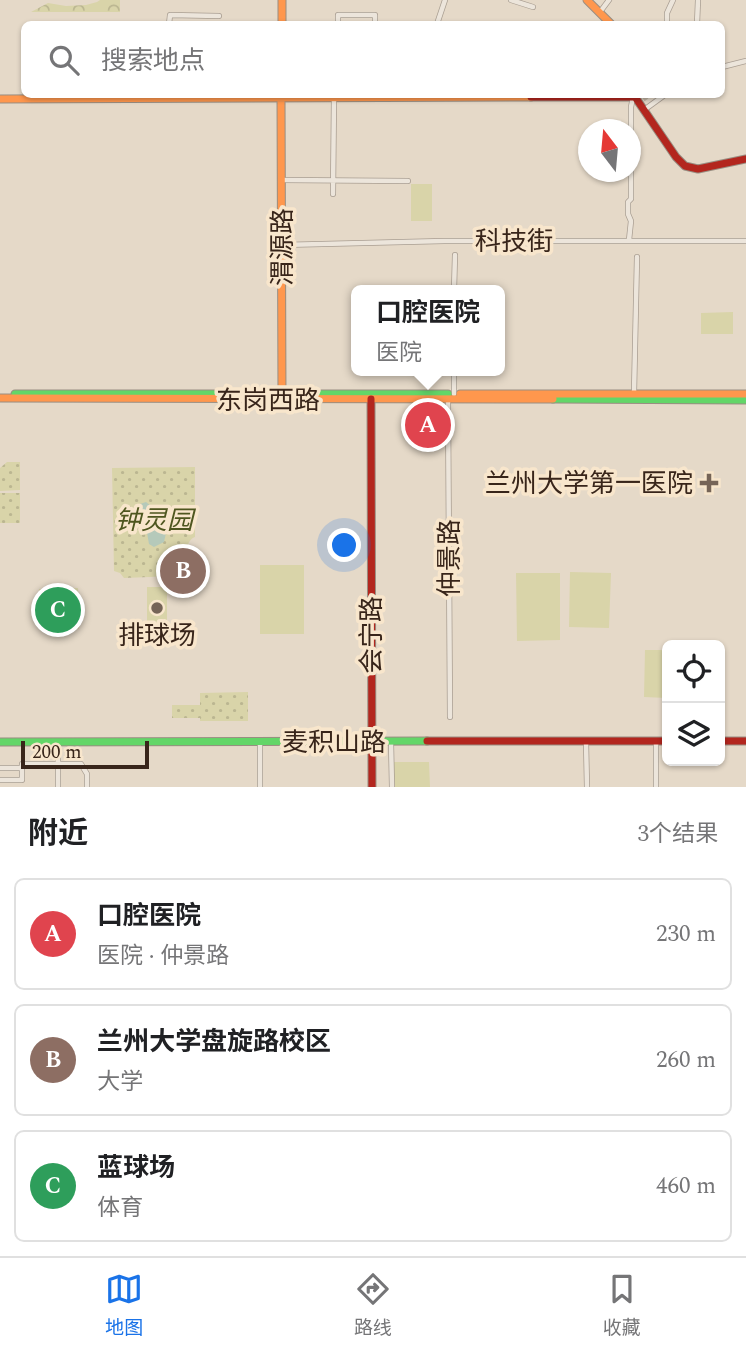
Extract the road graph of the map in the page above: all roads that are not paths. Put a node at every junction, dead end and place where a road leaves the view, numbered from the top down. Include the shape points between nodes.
1 (282, 0) edge
2 (445, 0) edge
3 (511, 0) edge
4 (587, 0) edge
5 (610, 0) edge
6 (673, 0) edge
7 (699, 0) edge
8 (533, 7) dead end
9 (600, 12) junction
10 (219, 16) dead end
11 (169, 21) edge
12 (282, 21) edge
13 (338, 21) edge
14 (375, 21) edge
15 (438, 21) edge
16 (608, 21) edge
17 (667, 21) edge
18 (697, 21) edge
19 (746, 61) edge
20 (725, 66) edge
21 (57, 98) edge
22 (281, 98) edge
23 (337, 98) edge
24 (633, 98) edge
25 (634, 98) edge
26 (660, 98) edge
27 (0, 99) edge
28 (643, 110) junction
29 (746, 159) edge
30 (282, 180) junction
31 (334, 181) junction
32 (408, 181) dead end
33 (333, 194) dead end
34 (629, 240) junction
35 (746, 242) edge
36 (282, 245) junction
37 (455, 256) dead end
38 (637, 257) dead end
39 (454, 285) edge
40 (453, 376) edge
41 (634, 393) junction
42 (746, 394) edge
43 (0, 396) edge
44 (451, 396) junction
45 (282, 397) junction
46 (371, 399) junction
47 (746, 400) edge
48 (450, 718) dead end
49 (656, 741) junction
50 (662, 741) edge
51 (725, 741) edge
52 (746, 741) edge
53 (0, 742) edge
54 (58, 742) junction
55 (586, 742) junction
56 (260, 743) junction
57 (372, 743) junction
58 (391, 743) junction
59 (58, 764) junction
60 (0, 768) edge
61 (22, 768) junction
62 (0, 780) edge
63 (58, 787) edge
64 (87, 787) edge
65 (261, 787) edge
66 (372, 787) edge
67 (392, 787) edge
68 (587, 787) edge
69 (656, 787) edge

1 - 12 main road
2 - 15 street
3 - 8 street
4 - 9 main road
5 - 9 street
6 - 17 street
7 - 18 street
9 - 16 main road
10 - 11 street via 170,15
13 - 14 street via 338,15 375,15
19 - 20 street
21 - 27 main road
22 - 30 main road, 渭源路
23 - 31 street
24 - 34 street
25 - 28 main road
26 - 28 street
28 - 29 main road via 684,166 698,169
30 - 31 street
30 - 36 main road, 渭源路
31 - 32 street
31 - 33 street
34 - 35 street, 科技街
34 - 36 street, 科技街
36 - 45 main road, 渭源路
37 - 39 street
38 - 41 street
40 - 44 street, 仲景路
41 - 42 main road, 东岗西路
41 - 44 main road, 东岗西路
43 - 45 main road, 东岗西路
44 - 45 main road, 东岗西路
44 - 46 main road, 东岗西路
44 - 47 main road, 东岗西路
44 - 48 street, 仲景路
45 - 46 main road, 东岗西路
46 - 57 main road, 会宁路
49 - 50 main road, 麦积山路
49 - 55 main road, 麦积山路
49 - 69 street
51 - 52 main road
53 - 54 main road, 麦积山路
54 - 56 main road, 麦积山路
54 - 59 street
55 - 58 main road, 麦积山路
55 - 68 street
56 - 57 main road, 麦积山路
56 - 65 street
57 - 58 main road, 麦积山路
57 - 66 main road, 会宁路
58 - 67 street
59 - 61 street via 22,764
59 - 63 street
59 - 64 street via 81,764
60 - 61 street
61 - 62 street via 22,780

